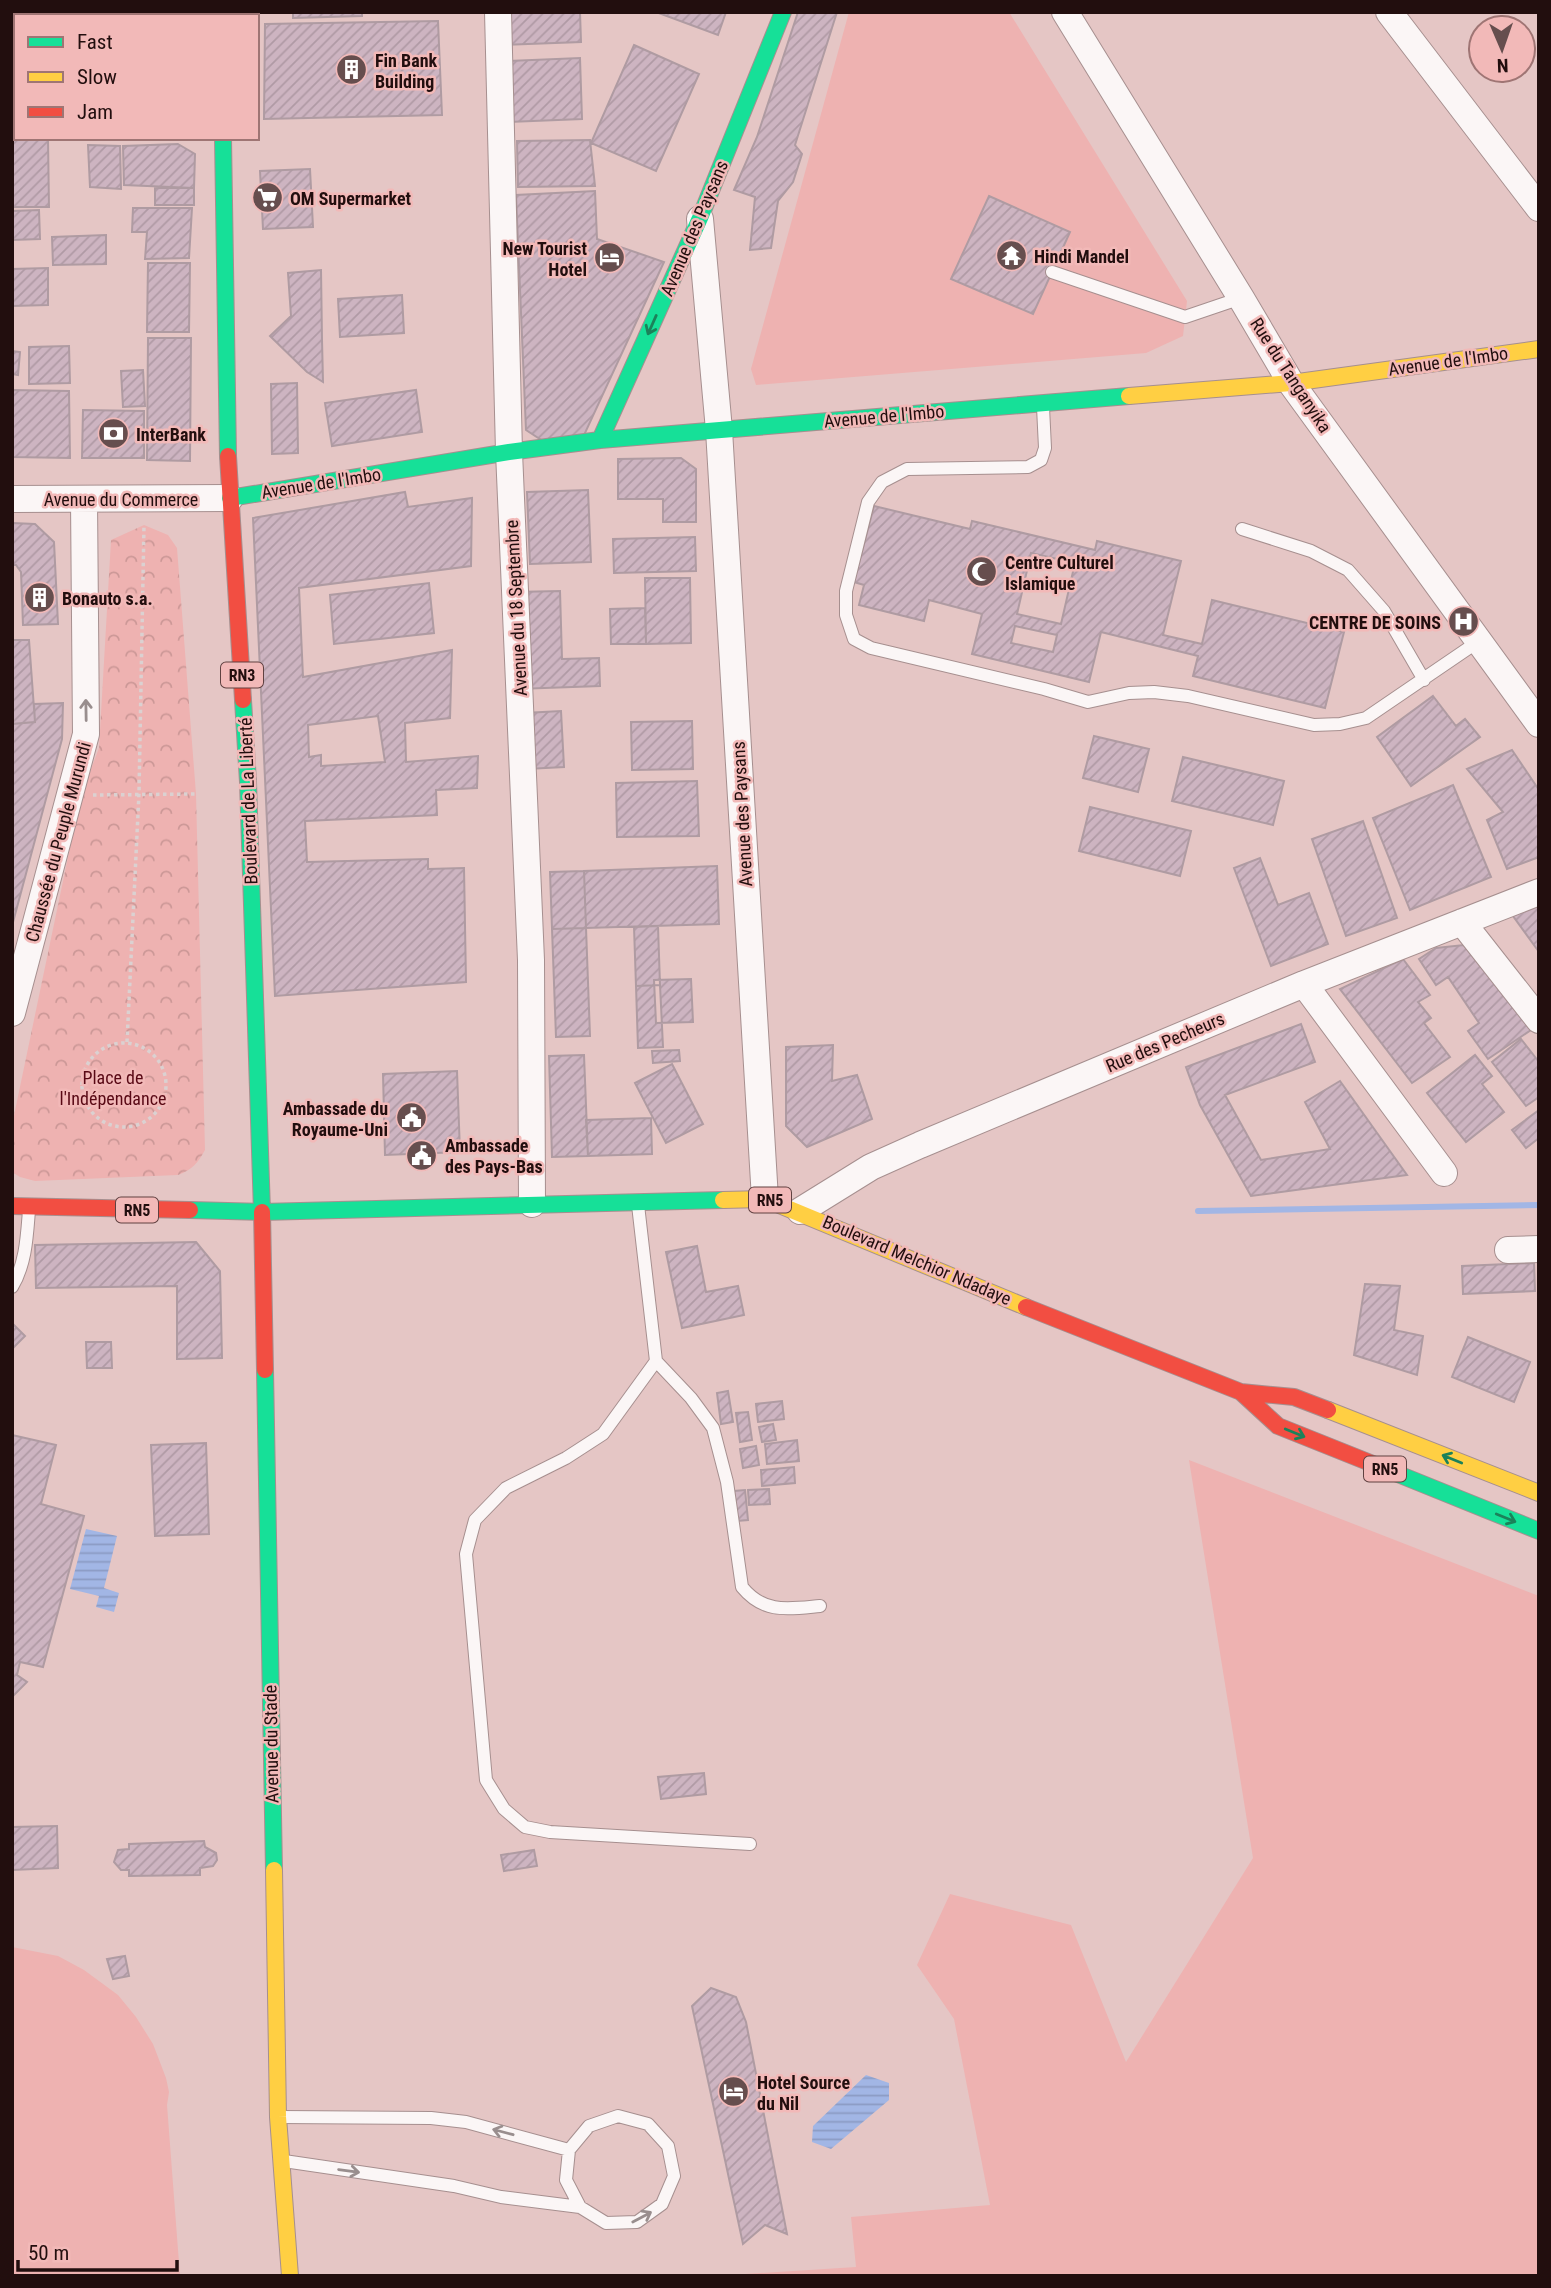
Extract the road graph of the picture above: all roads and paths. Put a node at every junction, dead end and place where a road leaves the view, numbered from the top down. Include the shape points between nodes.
1 (498, 12) edge
2 (783, 12) edge
3 (1065, 12) edge
4 (1389, 12) edge
5 (223, 140) edge
6 (1539, 208) edge
7 (700, 218) junction
8 (1052, 272) dead end
9 (1241, 298) junction
10 (1539, 349) edge
11 (1291, 383) junction
12 (1042, 403) junction
13 (719, 430) junction
14 (600, 440) junction
15 (509, 452) junction
16 (230, 498) junction
17 (12, 499) edge
18 (84, 500) junction
19 (144, 525) dead end
20 (1242, 529) dead end
21 (1479, 641) junction
22 (1424, 680) junction
23 (1539, 723) edge
24 (71, 792) junction
25 (139, 793) junction
26 (196, 794) dead end
27 (1539, 892) edge
28 (1462, 922) junction
29 (1304, 984) junction
30 (12, 1013) edge
31 (1539, 1020) edge
32 (127, 1042) junction
33 (1444, 1173) dead end
34 (765, 1199) junction
35 (637, 1202) junction
36 (532, 1204) junction
37 (12, 1206) edge
38 (29, 1208) junction
39 (800, 1211) junction
40 (262, 1212) junction
41 (1539, 1249) edge
42 (1508, 1250) dead end
43 (12, 1287) edge
44 (656, 1361) junction
45 (1241, 1392) junction
46 (1539, 1493) edge
47 (1539, 1531) edge
48 (820, 1606) dead end
49 (750, 1844) dead end
50 (278, 2117) junction
51 (569, 2150) junction
52 (281, 2161) junction
53 (580, 2207) junction
54 (290, 2276) edge

1 - 15 street, Avenue du 18 Septembre
2 - 7 main road, Avenue des Paysans
3 - 9 street, Rue du Tanganyika
4 - 6 street
5 - 16 main road, Boulevard de La Liberté / RN3
7 - 13 street, Avenue des Paysans
7 -> 14 main road, Avenue des Paysans
8 - 9 lane via 1185,317
9 - 11 street, Rue du Tanganyika
10 - 11 main road, Avenue de l'Imbo
11 - 12 main road, Avenue de l'Imbo
11 - 21 street, Rue du Tanganyika
12 - 13 main road, Avenue de l'Imbo
12 - 22 lane via 1045,448 1041,460 1028,467 908,469 882,482 868,502 846,591 846,615 854,639 871,648 1087,702 1129,692 1154,692 1314,725 1366,718
13 - 14 main road, Avenue de l'Imbo
13 - 34 street, Avenue des Paysans
14 - 15 main road, Avenue de l'Imbo
15 - 16 main road, Avenue de l'Imbo
15 - 36 street, Avenue du 18 Septembre via 531,960
16 - 18 street, Avenue du Commerce
16 - 40 main road, Boulevard de La Liberté / RN3 via 248,782
17 - 18 street, Avenue du Commerce
24 -> 18 street, Chaussée du Peuple Murundi via 86,734
19 - 25 path
20 - 22 lane via 1311,551 1348,570 1384,611
21 - 22 lane
21 - 23 street, Rue du Tanganyika
24 - 25 path
24 - 30 street, Chaussée du Peuple Murundi
25 - 26 path
25 - 32 path
27 - 28 street, Rue des Pecheurs
28 - 29 street, Rue des Pecheurs
28 - 31 street
29 - 33 street
29 - 39 street, Rue des Pecheurs via 908,1150
32 - 32 path via 112,1044 91,1057 81,1084 89,1110 102,1122 117,1127 132,1127 155,1115 166,1091 166,1076 155,1056
34 - 35 main road, Boulevard Melchior Ndadaye / RN5
34 - 39 main road, Boulevard Melchior Ndadaye / RN5
35 - 36 main road, Boulevard Melchior Ndadaye / RN5
35 - 44 lane
36 - 40 main road, Boulevard Melchior Ndadaye / RN5
37 - 38 main road, RN5
38 - 40 main road, RN5
38 - 43 lane via 27,1242
39 - 45 main road, Boulevard Melchior Ndadaye / RN5
40 - 50 main road, Avenue du Stade
41 - 42 street
44 - 48 lane via 713,1428 727,1482 742,1587 753,1600 778,1609
44 - 49 lane via 603,1434 506,1488 475,1520 466,1554 486,1780 504,1809 525,1827
46 -> 45 main road, Boulevard Melchior Ndadaye / RN5 via 1294,1397
45 -> 47 main road, RN5 via 1278,1426
51 -> 50 lane via 466,2122 431,2118
50 - 52 main road, Avenue du Stade
51 - 53 lane via 566,2180
53 -> 51 lane via 606,2223 637,2222 662,2204 674,2176 668,2146 648,2124 618,2116 589,2126
52 -> 53 lane
52 - 54 main road, Avenue du Stade

